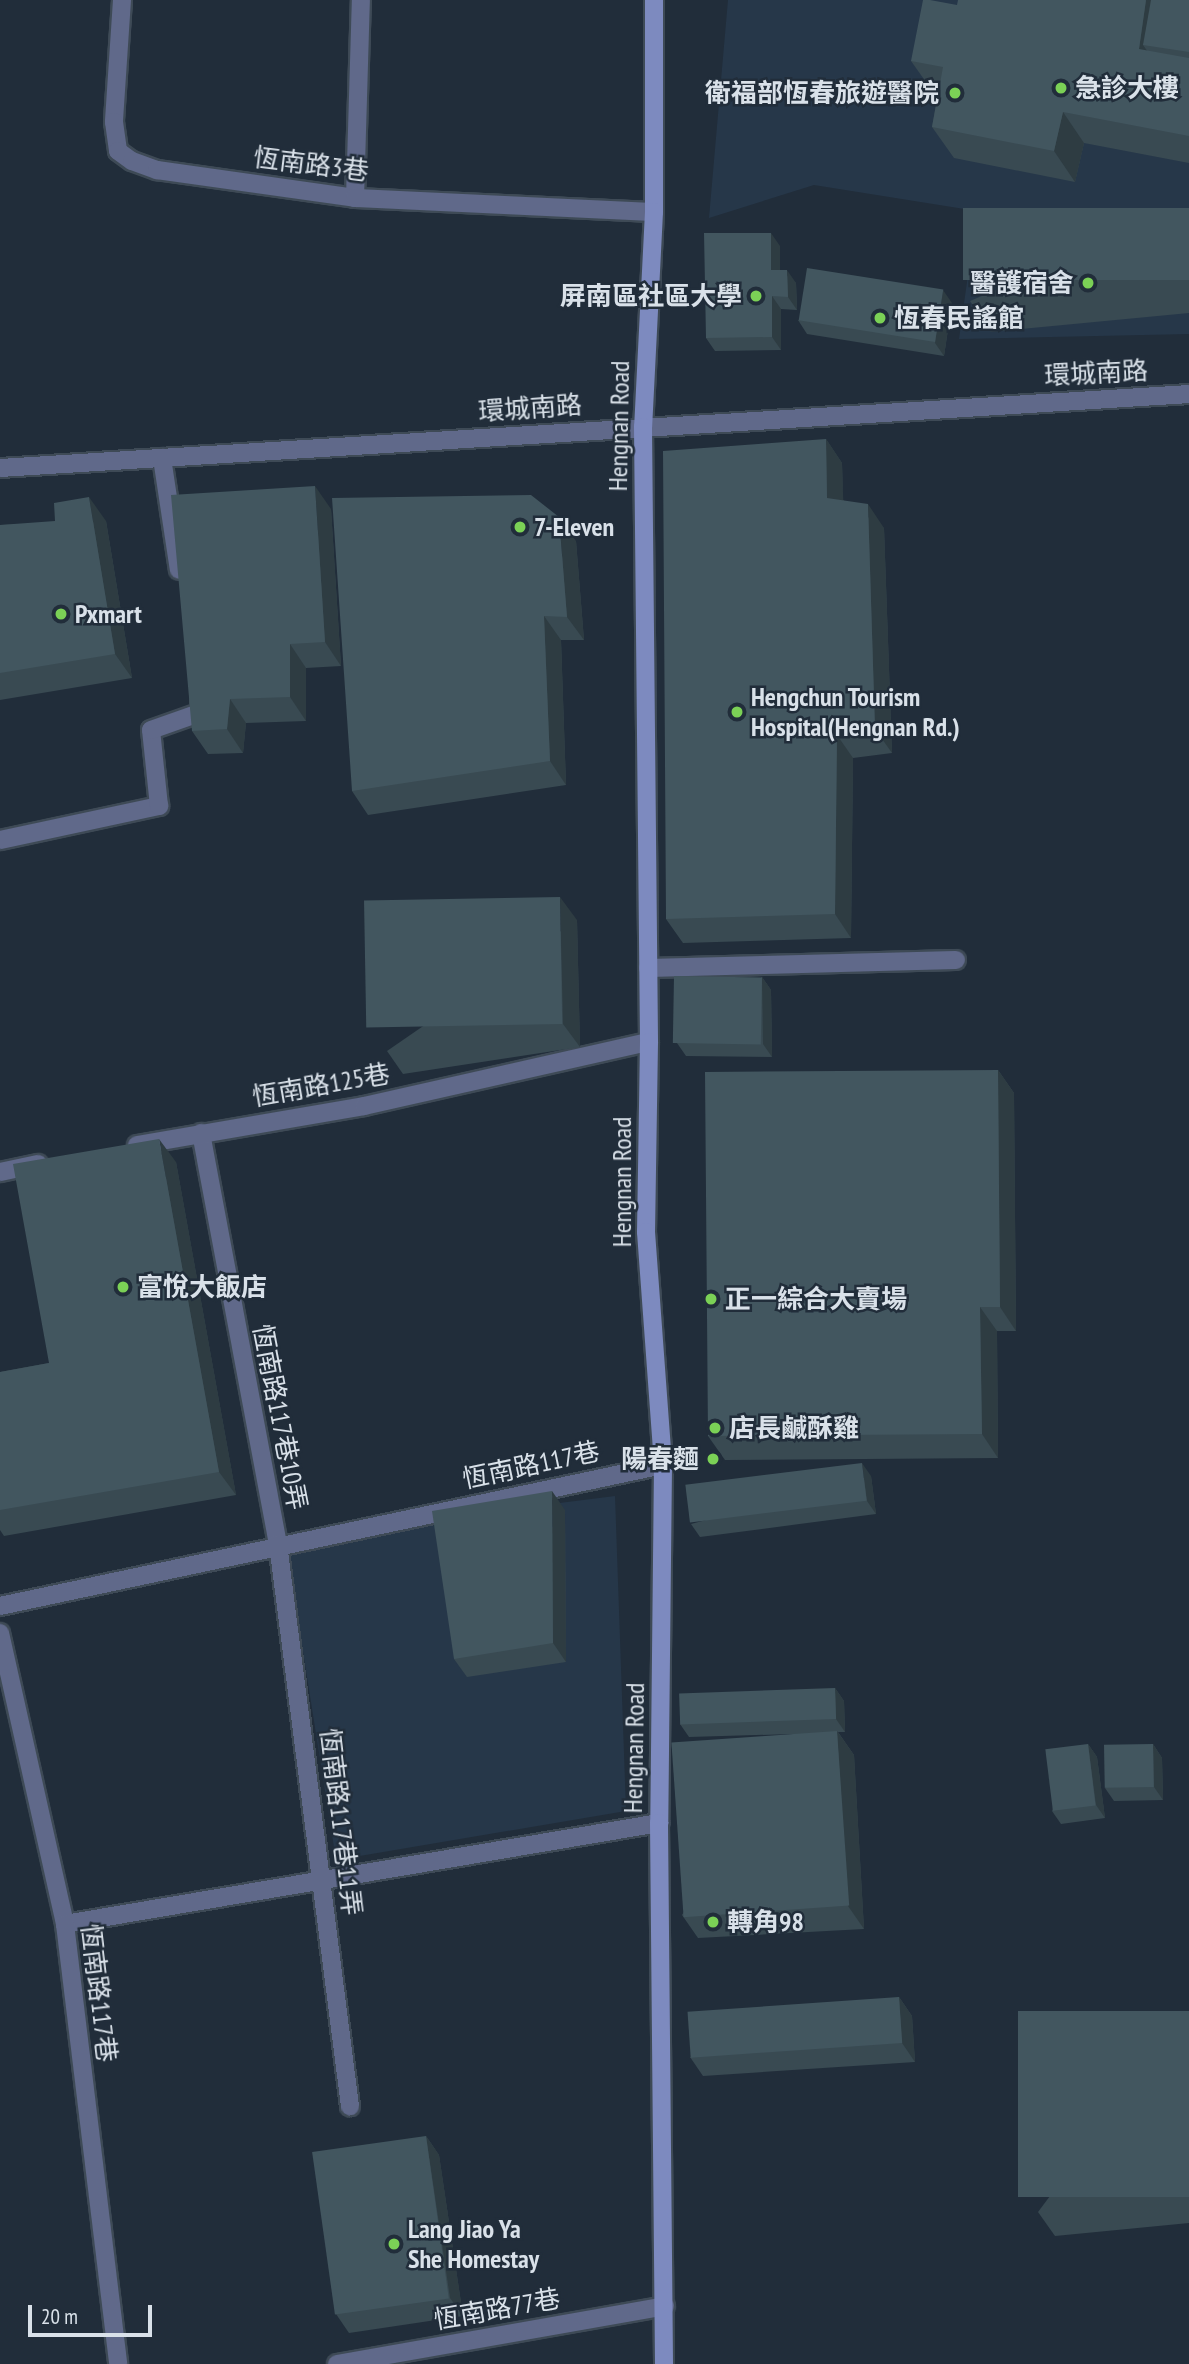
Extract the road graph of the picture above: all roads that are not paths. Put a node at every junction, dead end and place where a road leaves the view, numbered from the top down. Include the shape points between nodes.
1 (122, 0) edge
2 (361, 0) edge
3 (654, 0) edge
4 (355, 198) junction
5 (654, 212) junction
6 (1189, 394) edge
7 (643, 427) junction
8 (162, 458) junction
9 (0, 468) edge
10 (183, 592) edge
11 (197, 686) edge
12 (0, 840) edge
13 (956, 960) dead end
14 (649, 968) junction
15 (649, 1042) junction
16 (201, 1133) junction
17 (120, 1149) edge
18 (54, 1161) edge
19 (0, 1172) edge
20 (663, 1465) junction
21 (278, 1544) junction
22 (0, 1606) edge
23 (0, 1633) edge
24 (659, 1823) junction
25 (322, 1880) junction
26 (65, 1924) junction
27 (350, 2106) dead end
28 (666, 2306) junction
29 (118, 2364) edge
30 (337, 2364) edge
31 (664, 2364) edge

1 - 4 street, 恆南路3巷 via 114,122 118,151 157,170
2 - 4 street
3 - 5 street, Hengnan Road
4 - 5 street, 恆南路3巷
5 - 7 street, Hengnan Road
6 - 7 street, 環城南路
7 - 8 street, 環城南路
7 - 14 street, Hengnan Road
8 - 9 street, 環城南路
8 - 10 street
11 - 12 street via 202,712 150,730 159,806
13 - 14 street
14 - 15 street, Hengnan Road
15 - 16 street, 恆南路125巷 via 364,1105
15 - 20 street, Hengnan Road via 646,1232
16 - 17 street, 恆南路125巷
16 - 21 street, 恆南路117巷10弄
18 - 19 street
20 - 21 street, 恆南路117巷
20 - 24 street, Hengnan Road
21 - 22 street, 恆南路117巷
21 - 25 street, 恆南路117巷11弄
23 - 26 street, 恆南路117巷
24 - 25 street
24 - 28 street, Hengnan Road
25 - 26 street
25 - 27 street, 恆南路117巷11弄
26 - 29 street, 恆南路117巷
28 - 30 street, 恆南路77巷
28 - 31 street, Hengnan Road

